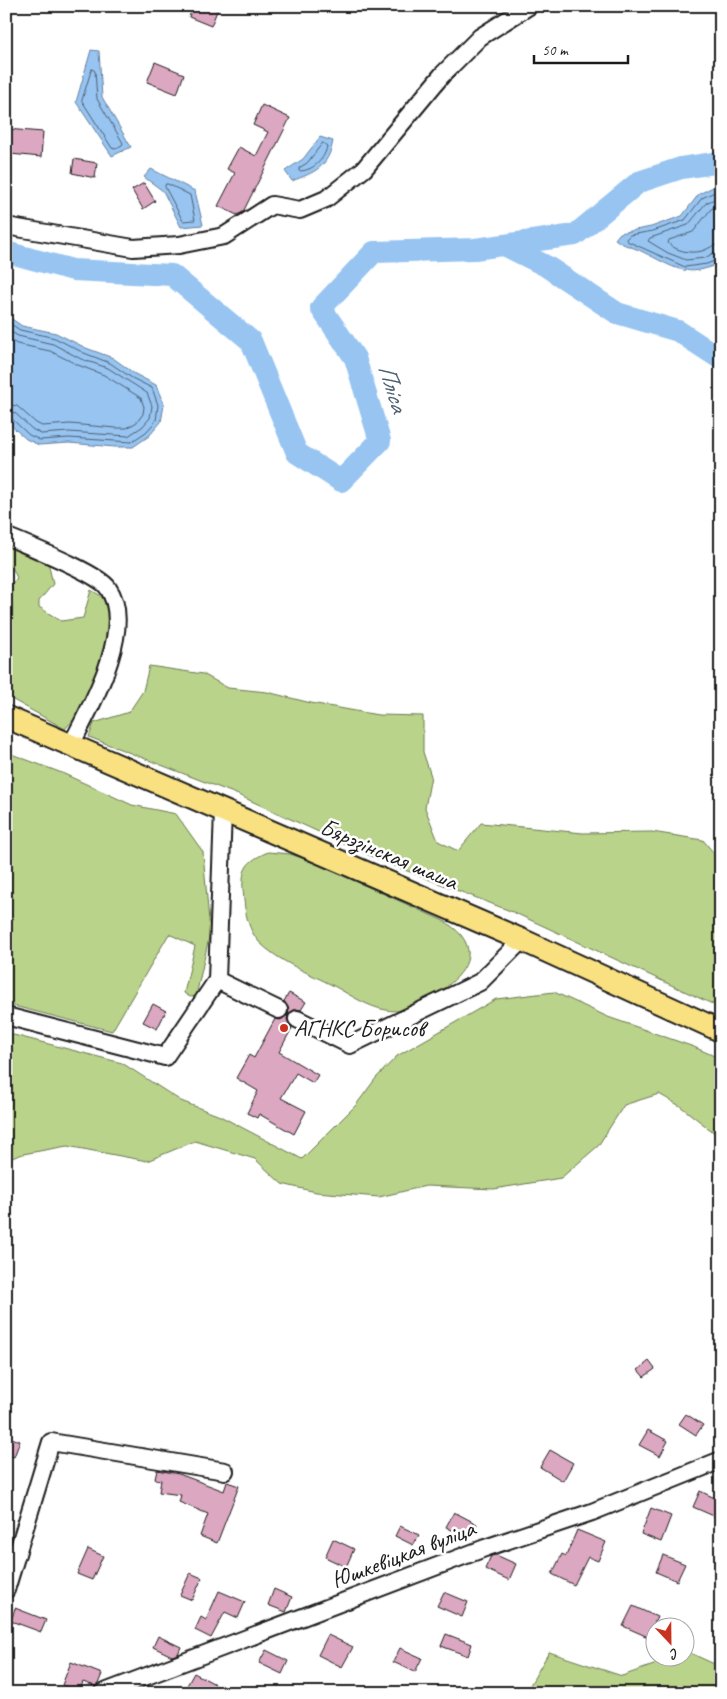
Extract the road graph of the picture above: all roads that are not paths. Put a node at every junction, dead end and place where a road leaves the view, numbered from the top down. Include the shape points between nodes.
1 (529, 6) edge
2 (6, 226) edge
3 (6, 536) edge
4 (6, 718) edge
5 (71, 745) junction
6 (223, 811) junction
7 (522, 940) junction
8 (217, 980) junction
9 (279, 1010) dead end
10 (6, 1016) edge
11 (297, 1019) dead end
12 (721, 1031) edge
13 (721, 1460) edge
14 (225, 1471) dead end
15 (6, 1590) edge
16 (102, 1693) edge

1 - 2 street via 480,37 442,74 364,169 326,199 300,210 272,205 224,236 179,245 134,248
3 - 5 street via 99,579 108,587 117,608 111,656 96,697
4 - 5 main road, Бярэзінская шаша
5 - 6 main road, Бярэзінская шаша
6 - 7 main road, Бярэзінская шаша
6 - 8 street
7 - 11 street via 480,982 350,1045
7 - 12 main road, Бярэзінская шаша
8 - 9 street
8 - 10 street via 165,1057
13 - 16 street, Юшкевіцкая вуліца via 592,1512 485,1548
14 - 15 street via 51,1442

